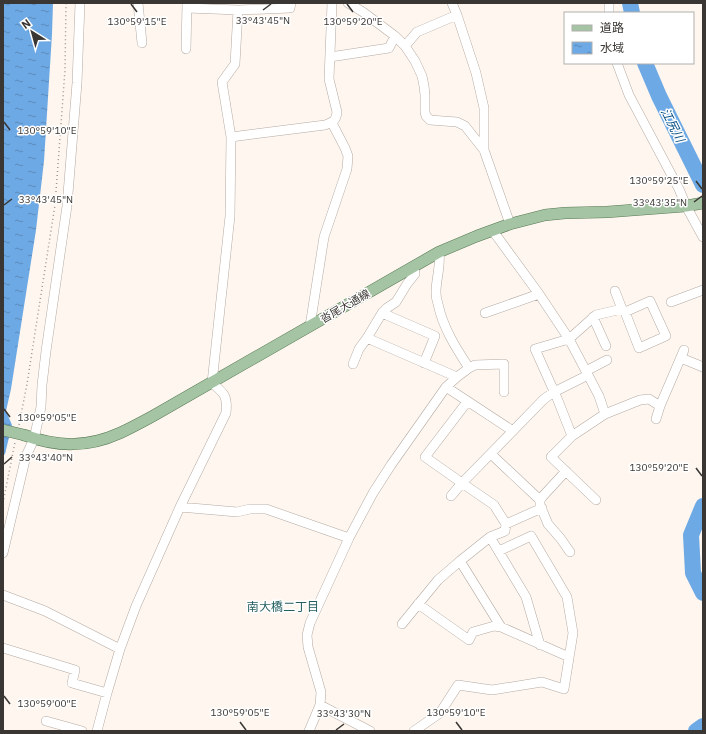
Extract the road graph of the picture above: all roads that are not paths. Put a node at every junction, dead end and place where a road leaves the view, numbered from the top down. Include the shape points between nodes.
1 (80, 3) edge
2 (138, 3) edge
3 (291, 3) edge
4 (332, 3) edge
5 (348, 3) edge
6 (452, 3) edge
7 (187, 6) edge
8 (238, 10) junction
9 (457, 15) junction
10 (395, 36) junction
11 (142, 43) dead end
12 (405, 46) junction
13 (186, 49) dead end
14 (330, 57) junction
15 (617, 64) edge
16 (332, 123) junction
17 (231, 137) junction
18 (484, 150) junction
19 (703, 204) edge
20 (686, 206) junction
21 (510, 224) junction
22 (493, 230) junction
23 (703, 237) edge
24 (440, 252) junction
25 (414, 266) junction
26 (703, 290) edge
27 (614, 291) dead end
28 (539, 294) junction
29 (671, 302) dead end
30 (624, 311) junction
31 (382, 313) junction
32 (485, 313) dead end
33 (593, 317) junction
34 (310, 326) junction
35 (367, 338) junction
36 (569, 339) junction
37 (606, 346) dead end
38 (607, 360) dead end
39 (424, 363) junction
40 (353, 364) dead end
41 (703, 367) edge
42 (469, 368) junction
43 (587, 373) junction
44 (457, 377) junction
45 (212, 383) junction
46 (446, 387) junction
47 (504, 392) dead end
48 (554, 392) junction
49 (467, 402) junction
50 (660, 406) junction
51 (605, 414) junction
52 (656, 419) dead end
53 (3, 430) edge
54 (513, 431) junction
55 (23, 436) junction
56 (572, 436) junction
57 (491, 454) junction
58 (566, 471) junction
59 (462, 483) junction
60 (451, 496) dead end
61 (596, 500) dead end
62 (541, 504) junction
63 (180, 507) junction
64 (506, 524) junction
65 (490, 537) junction
66 (349, 538) junction
67 (499, 551) junction
68 (570, 552) dead end
69 (3, 553) edge
70 (460, 561) junction
71 (3, 595) edge
72 (418, 604) junction
73 (402, 624) dead end
74 (501, 627) junction
75 (540, 644) junction
76 (3, 648) edge
77 (120, 649) junction
78 (569, 657) junction
79 (107, 693) junction
80 (320, 705) junction
81 (46, 721) dead end
82 (82, 731) edge
83 (97, 731) edge
84 (309, 731) edge
85 (370, 731) edge
86 (414, 731) edge

1 - 55 street via 77,83 67,206 46,351 42,407
2 - 11 street
3 - 8 street via 290,8
4 - 14 street
5 - 10 street
6 - 9 street
7 - 8 street
7 - 13 street
8 - 17 street via 235,64 222,82
9 - 12 street via 417,32
9 - 18 street via 476,73 484,108
10 - 12 street
10 - 14 street via 389,48
12 - 18 street via 422,76 426,116 430,120 457,122 465,126
14 - 16 street via 330,79 337,112 337,117
15 - 20 street via 629,96
16 - 17 street
16 - 34 street via 346,148 347,168 324,237
17 - 45 street via 230,216
18 - 21 street
19 - 20 main road, 沓尾大通線
20 - 21 main road, 沓尾大通線 via 545,215
20 - 23 street
21 - 22 main road, 沓尾大通線
22 - 24 main road, 沓尾大通線
22 - 28 street
24 - 25 main road, 沓尾大通線
24 - 42 street via 436,293 439,311 455,346
25 - 31 street via 415,274 396,302
25 - 34 main road, 沓尾大通線
26 - 29 street
27 - 30 street
28 - 32 street
28 - 36 street
30 - 30 street via 639,348 666,336 650,301
30 - 33 street via 596,314
31 - 35 street
31 - 39 street via 435,336
33 - 36 street
33 - 37 street
34 - 45 main road, 沓尾大通線
35 - 39 street
35 - 40 street
36 - 43 street
36 - 48 street via 535,349
38 - 43 street
39 - 44 street
41 - 50 street via 683,354
42 - 44 street
42 - 47 street via 475,365 504,364
43 - 48 street
43 - 51 street
44 - 46 street
45 - 55 main road, 沓尾大通線 via 147,420 101,441 70,445
45 - 63 street via 225,396 226,413
46 - 49 street
46 - 66 street via 373,493
48 - 54 street
48 - 56 street
49 - 54 street
49 - 59 street via 425,457
50 - 51 street via 649,399 640,400
50 - 52 street
51 - 56 street
53 - 55 main road, 沓尾大通線, bridge
54 - 57 street
55 - 69 street via 26,456
56 - 58 street via 551,457
57 - 59 street
57 - 62 street
58 - 61 street
58 - 62 street via 543,496
59 - 60 street
59 - 64 street via 494,505
62 - 64 street
62 - 68 street via 548,524
63 - 66 street via 237,512 266,508
63 - 77 street
64 - 65 street via 505,531
65 - 67 street
65 - 70 street
66 - 80 street via 310,623 307,635 321,692
67 - 75 street via 526,597
67 - 78 street via 531,536 567,597 573,633
70 - 72 street via 438,580
70 - 74 street
71 - 77 street via 45,611
72 - 73 street
72 - 74 street via 469,640 473,632 494,626
74 - 75 street
75 - 78 street
76 - 79 street via 75,670 72,683
77 - 79 street
78 - 86 street via 564,689 542,682 492,690 458,685 440,713
79 - 83 street
80 - 84 street
80 - 85 street
81 - 82 street

